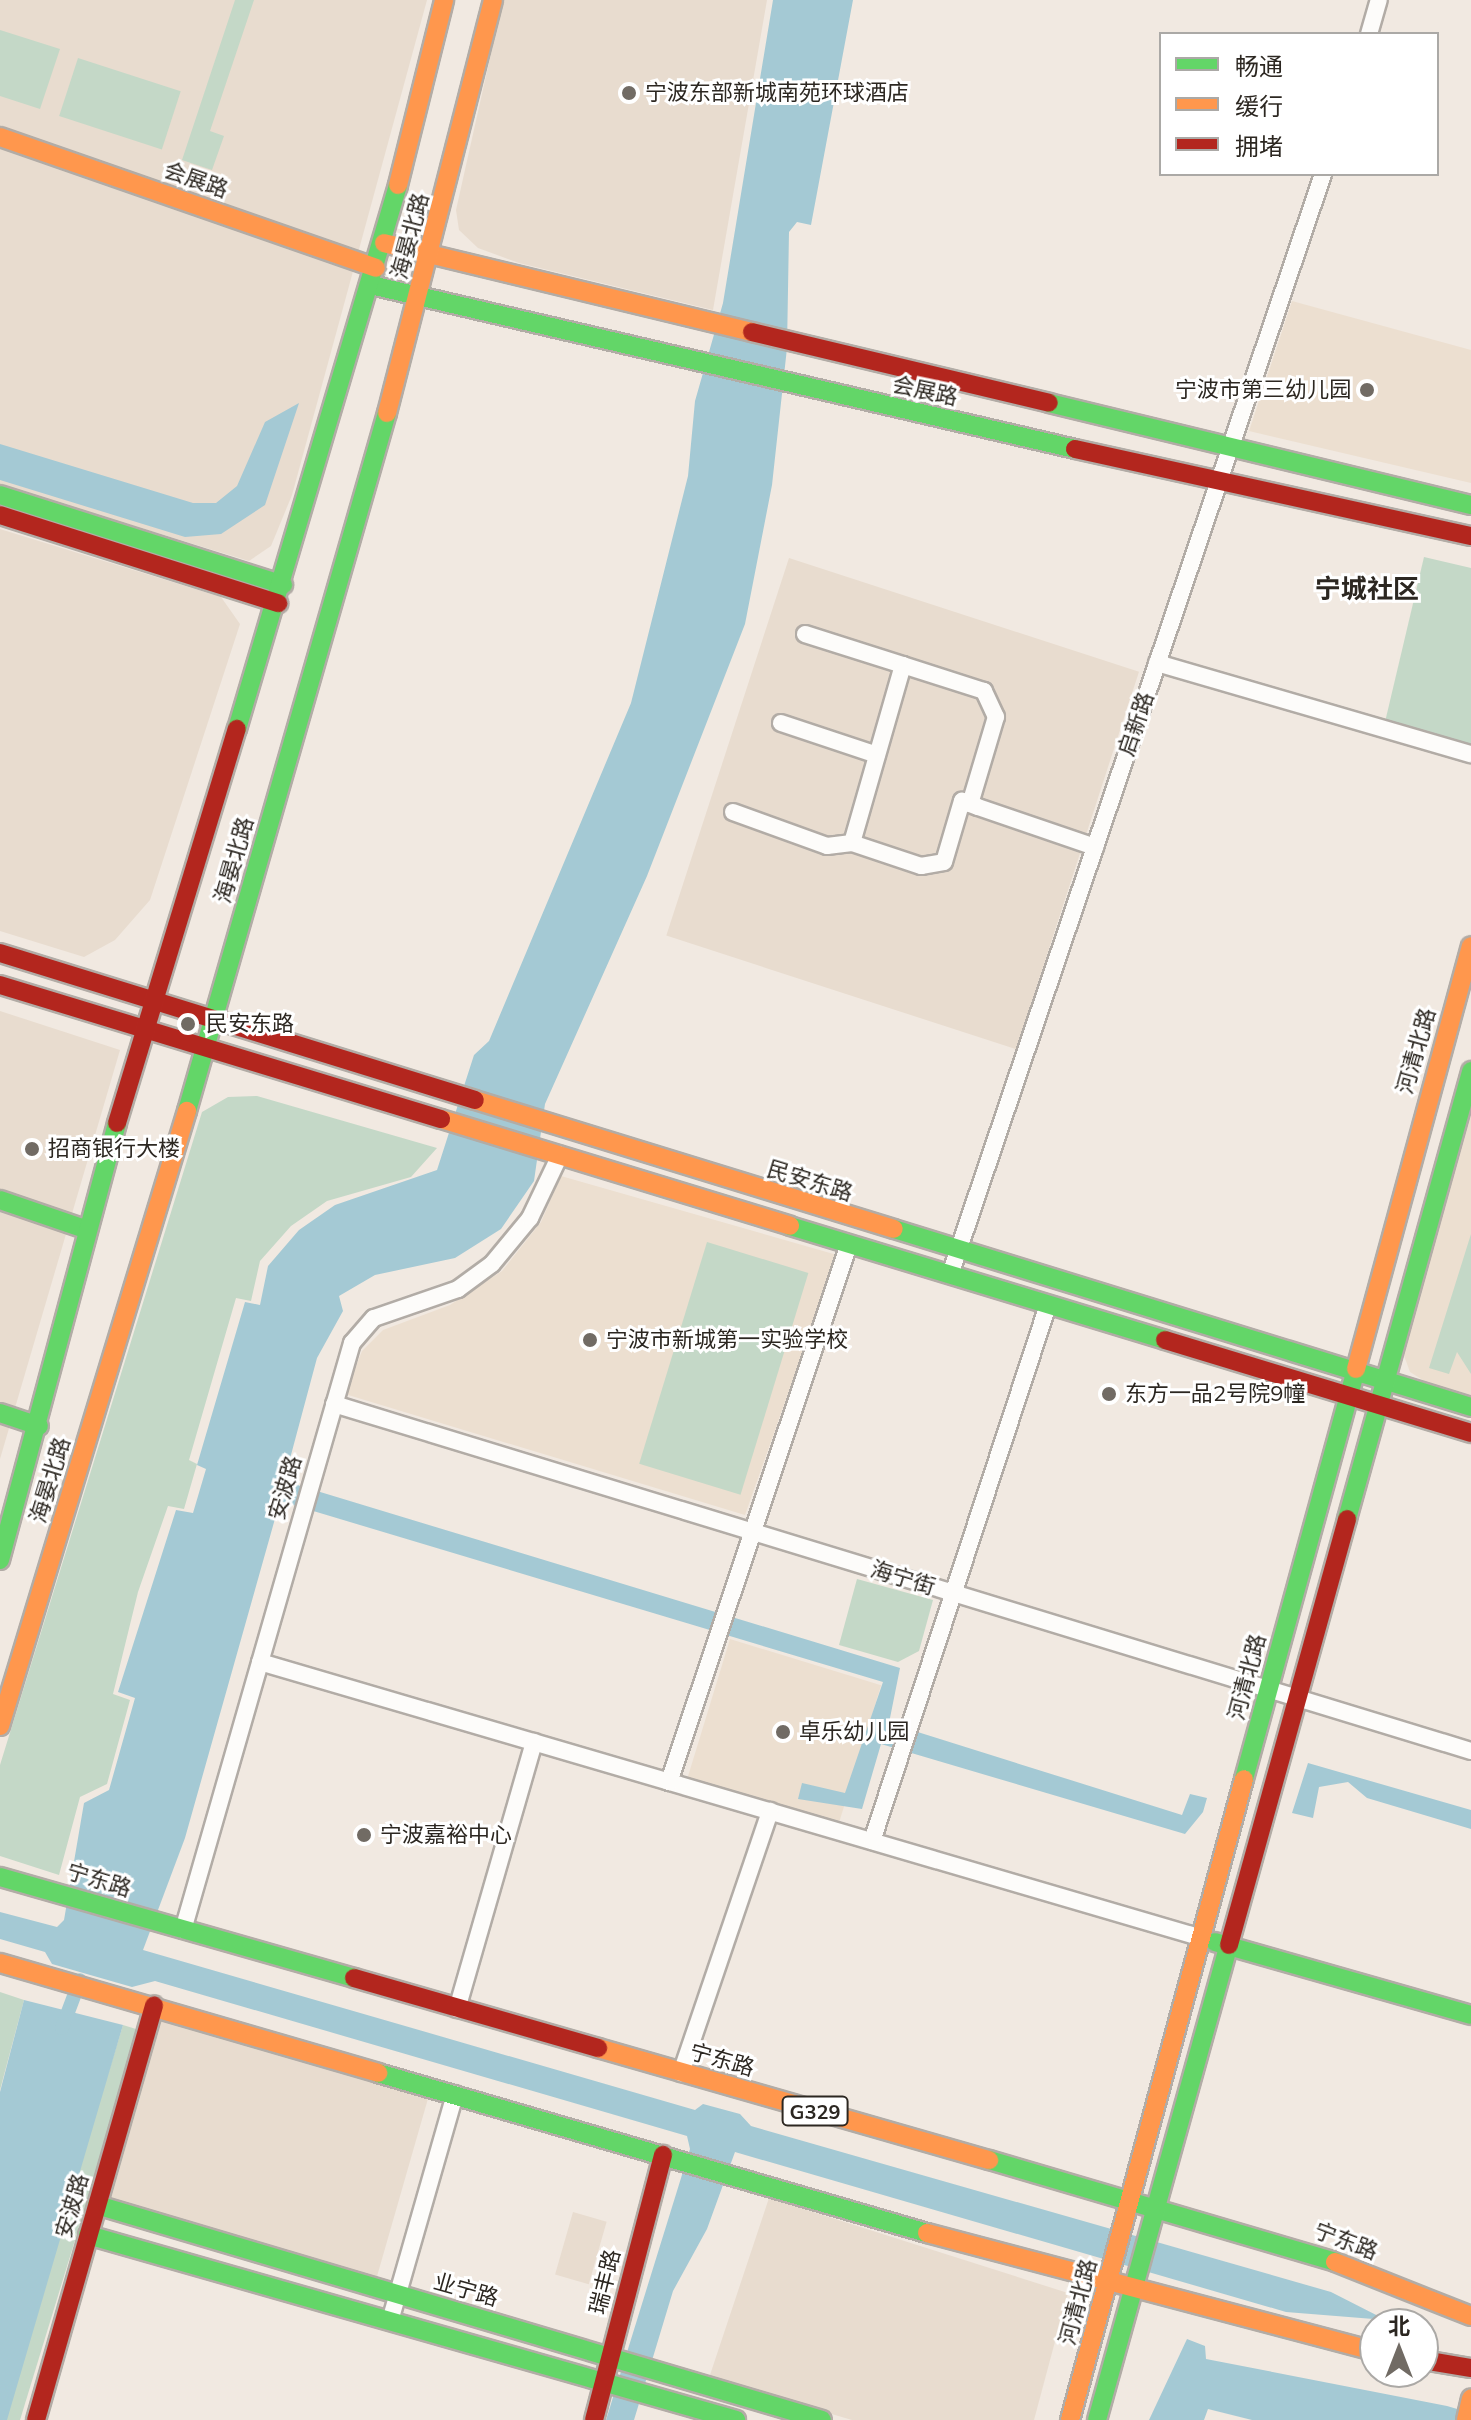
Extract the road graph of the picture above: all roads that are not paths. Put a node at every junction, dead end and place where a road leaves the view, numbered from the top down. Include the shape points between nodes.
1 (444, 0) edge
2 (493, 0) edge
3 (1379, 0) edge
4 (1370, 32) edge
5 (0, 137) edge
6 (1322, 176) edge
7 (384, 243) junction
8 (431, 258) junction
9 (374, 276) junction
10 (419, 298) junction
11 (1229, 451) junction
12 (1219, 479) junction
13 (0, 495) edge
14 (1471, 505) edge
15 (0, 515) edge
16 (1471, 536) edge
17 (281, 594) junction
18 (805, 634) dead end
19 (1157, 663) junction
20 (903, 665) junction
21 (781, 723) dead end
22 (1471, 754) edge
23 (877, 755) junction
24 (970, 804) junction
25 (733, 812) dead end
26 (852, 843) junction
27 (1095, 847) junction
28 (1471, 946) edge
29 (0, 953) edge
30 (0, 985) edge
31 (155, 1003) junction
32 (214, 1022) junction
33 (148, 1029) junction
34 (206, 1047) junction
35 (1471, 1071) edge
36 (560, 1155) junction
37 (0, 1200) edge
38 (0, 1214) edge
39 (84, 1235) junction
40 (849, 1244) junction
41 (957, 1251) junction
42 (950, 1275) junction
43 (1048, 1305) junction
44 (1351, 1371) junction
45 (1385, 1382) junction
46 (1348, 1397) junction
47 (334, 1404) junction
48 (1378, 1406) junction
49 (1471, 1407) edge
50 (0, 1413) edge
51 (39, 1426) junction
52 (1471, 1433) edge
53 (752, 1532) junction
54 (0, 1560) edge
55 (954, 1594) junction
56 (260, 1662) junction
57 (1268, 1690) junction
58 (1297, 1698) junction
59 (0, 1726) edge
60 (534, 1742) junction
61 (1471, 1751) edge
62 (669, 1782) junction
63 (770, 1811) junction
64 (872, 1841) junction
65 (0, 1877) edge
66 (183, 1930) junction
67 (1202, 1938) junction
68 (1228, 1945) junction
69 (0, 1963) edge
70 (154, 2005) junction
71 (457, 2009) junction
72 (1471, 2015) edge
73 (681, 2073) junction
74 (455, 2094) junction
75 (663, 2155) junction
76 (1130, 2201) junction
77 (97, 2205) junction
78 (1155, 2208) junction
79 (88, 2235) junction
80 (1107, 2285) junction
81 (1132, 2291) junction
82 (398, 2294) junction
83 (1471, 2316) edge
84 (390, 2321) junction
85 (1359, 2347) edge
86 (611, 2357) junction
87 (1439, 2363) edge
88 (1471, 2368) edge
89 (605, 2382) junction
90 (1471, 2399) edge
91 (36, 2420) edge
92 (594, 2420) edge
93 (736, 2420) edge
94 (822, 2420) edge
95 (1070, 2420) edge
96 (1097, 2420) edge
97 (1466, 2420) edge

1 - 7 main road, 海晏北路
2 - 8 main road, 海晏北路
3 - 4 street
5 - 9 main road, 会展路
6 - 11 street, 启新路
7 - 8 main road, 会展路
7 - 9 main road, 海晏北路
8 - 10 main road, 海晏北路
8 - 11 main road, 会展路
9 - 10 main road, 会展路
9 - 17 main road, 海晏北路
10 - 12 main road, 会展路 via 805,390
10 - 32 main road, 海晏北路
11 - 12 street, 启新路
11 - 14 main road, 会展路
12 - 16 main road, 会展路
12 - 19 street, 启新路
13 - 17 main road
15 - 17 main road
17 - 31 main road, 海晏北路
18 - 20 street
19 - 22 street
19 - 27 street, 启新路
20 - 23 street
20 - 24 street via 984,691 996,717
21 - 23 street
23 - 26 street
24 - 26 street via 962,801 944,862 921,866
24 - 27 street
25 - 26 street via 827,846
27 - 41 street, 启新路
28 - 44 main road, 河清北路
29 - 31 main road, 民安东路
30 - 33 main road
31 - 32 main road, 民安东路
31 - 33 main road, 海晏北路
32 - 34 main road, 海晏北路
32 - 41 main road, 民安东路
33 - 34 main road
33 - 39 main road, 海晏北路
34 - 36 main road
34 - 59 main road, 海晏北路
35 - 45 main road
36 - 40 main road
36 - 47 street, 安波路 via 530,1218 472,1282 397,1306 360,1331
37 - 39 main road
38 - 39 main road
39 - 51 main road, 海晏北路
40 - 42 main road
40 - 53 street
41 - 42 street, 启新路
41 - 44 main road, 民安东路
42 - 43 main road
43 - 46 main road
43 - 55 street
44 - 45 main road, 民安东路
44 - 46 main road, 河清北路
45 - 48 main road
45 - 49 main road, 民安东路
46 - 48 main road
46 - 57 main road, 河清北路
47 - 53 street, 海宁街
47 - 56 street, 安波路
48 - 52 main road
48 - 58 main road
50 - 51 main road
51 - 54 main road, 海晏北路
53 - 55 street, 海宁街
53 - 62 street
55 - 57 street, 海宁街
55 - 64 street
56 - 60 street
56 - 66 street, 安波路
57 - 58 street, 海宁街
57 - 67 main road, 河清北路
58 - 61 street, 海宁街
58 - 68 main road
60 - 62 street
60 - 71 street
62 - 63 street
63 - 64 street
63 - 73 street
64 - 67 street
65 - 66 main road, 宁东路 / G329
66 - 71 main road, 宁东路 / G329
67 - 68 main road
67 - 76 main road, 河清北路
68 - 72 main road
68 - 78 main road
69 - 70 main road
70 - 74 main road
70 - 77 main road, 安波路
71 - 73 main road, 宁东路 / G329
73 - 76 main road, 宁东路 / G329
74 - 75 main road
74 - 82 street
75 - 80 main road
75 - 86 main road, 瑞丰路
76 - 78 main road, 宁东路 / G329
76 - 80 main road, 河清北路
77 - 79 main road, 安波路
77 - 82 main road, 业宁路
78 - 81 main road
78 - 83 main road, 宁东路 / G329 via 1301,2249
79 - 84 main road
79 - 91 main road, 安波路
80 - 81 main road
80 - 95 main road, 河清北路
81 - 85 main road
81 - 96 main road
82 - 84 street
82 - 86 main road, 业宁路
84 - 89 main road
86 - 89 main road, 瑞丰路
86 - 94 main road, 业宁路
87 - 88 main road
89 - 92 main road, 瑞丰路
89 - 93 main road
90 - 97 main road

